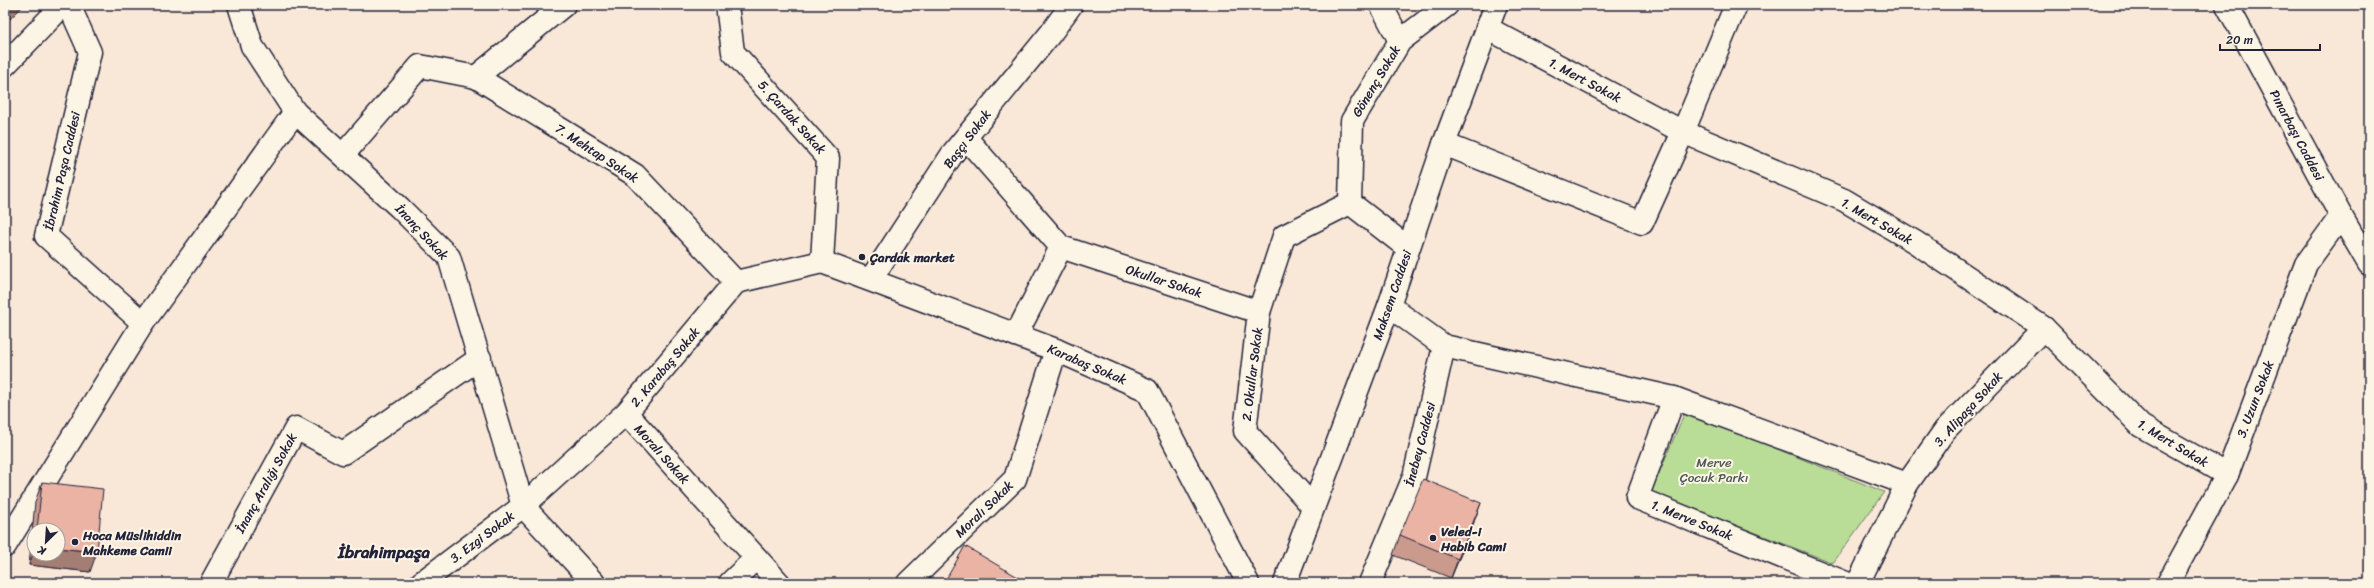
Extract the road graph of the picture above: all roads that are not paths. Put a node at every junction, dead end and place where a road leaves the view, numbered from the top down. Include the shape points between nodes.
1 (63, 5) edge
2 (69, 5) edge
3 (239, 5) edge
4 (564, 5) edge
5 (727, 5) edge
6 (1071, 5) edge
7 (1380, 5) edge
8 (1447, 5) edge
9 (1496, 5) edge
10 (1736, 5) edge
11 (2226, 5) edge
12 (1487, 28) junction
13 (1400, 41) junction
14 (5, 65) edge
15 (476, 77) junction
16 (296, 112) junction
17 (1683, 132) junction
18 (966, 138) junction
19 (1444, 144) junction
20 (343, 155) junction
21 (1350, 203) junction
22 (2341, 216) junction
23 (1061, 247) junction
24 (1408, 248) junction
25 (2367, 257) edge
26 (822, 262) junction
27 (871, 279) junction
28 (736, 282) junction
29 (1389, 306) junction
30 (1259, 312) junction
31 (143, 323) junction
32 (2044, 328) junction
33 (1016, 335) junction
34 (1444, 346) junction
35 (1056, 350) junction
36 (480, 358) junction
37 (1674, 398) junction
38 (626, 413) junction
39 (2227, 475) junction
40 (1907, 484) junction
41 (523, 506) junction
42 (1313, 507) junction
43 (5, 546) edge
44 (756, 558) junction
45 (211, 583) edge
46 (421, 583) edge
47 (594, 583) edge
48 (730, 583) edge
49 (779, 583) edge
50 (908, 583) edge
51 (1248, 583) edge
52 (1285, 583) edge
53 (1370, 583) edge
54 (1846, 583) edge
55 (1858, 583) edge
56 (2168, 583) edge

1 - 14 street
2 - 31 street, İbrahim Paşa Caddesi via 90,52 46,236
3 - 16 street, İnanç Sokak via 252,46
4 - 15 street
5 - 26 street, 5. Çardak Sokak via 733,52 828,158
6 - 18 street, Başçı Sokak via 1052,33
7 - 13 street
8 - 13 street, Gönenç Sokak
9 - 12 street, Maksem Caddesi
10 - 17 street
11 - 22 street, Pınarbaşı Caddesi
12 - 17 street, 1. Mert Sokak
12 - 19 street, Maksem Caddesi
13 - 21 street, Gönenç Sokak via 1352,121
15 - 20 street via 420,66
15 - 28 street, 7. Mehtap Sokak via 635,175
16 - 20 street, İnanç Sokak
16 - 31 street
17 - 19 street via 1642,223
17 - 32 street, 1. Mert Sokak via 1844,200 1914,242
18 - 23 street
18 - 27 street, Başçı Sokak
19 - 24 street, Maksem Caddesi
20 - 36 street, İnanç Sokak via 449,257
21 - 24 street
21 - 30 street via 1284,236
22 - 25 street, Pınarbaşı Caddesi
22 - 39 street, 3. Uzun Sokak via 2306,264
23 - 30 street, Okullar Sokak
23 - 33 street
24 - 29 street, Maksem Caddesi
26 - 27 street, Karabaş Sokak
26 - 28 street
27 - 33 street, Karabaş Sokak
28 - 38 street, 2. Karabaş Sokak
29 - 34 street
29 - 42 street, Maksem Caddesi
30 - 42 street, 2. Okullar Sokak via 1245,431
31 - 43 street
32 - 39 street, 1. Mert Sokak via 2140,426
32 - 40 street, 3. Alipaşa Sokak via 1945,430
33 - 35 street, Karabaş Sokak
34 - 37 street
34 - 53 street, İnebey Caddesi via 1414,477
35 - 50 street, Moralı Sokak via 1015,479
35 - 51 street, Karabaş Sokak via 1147,390
36 - 41 street, İnanç Sokak
36 - 45 street, İnanç Aralığı Sokak via 343,453 296,428
37 - 40 street
37 - 54 street, 1. Merve Sokak via 1637,498
38 - 41 street, 2. Karabaş Sokak
38 - 44 street, Moralı Sokak
39 - 56 street, 3. Uzun Sokak
40 - 55 street, 3. Alipaşa Sokak
41 - 46 street, 3. Ezgi Sokak
41 - 47 street
42 - 52 street, Maksem Caddesi
44 - 48 street
44 - 49 street, Moralı Sokak

